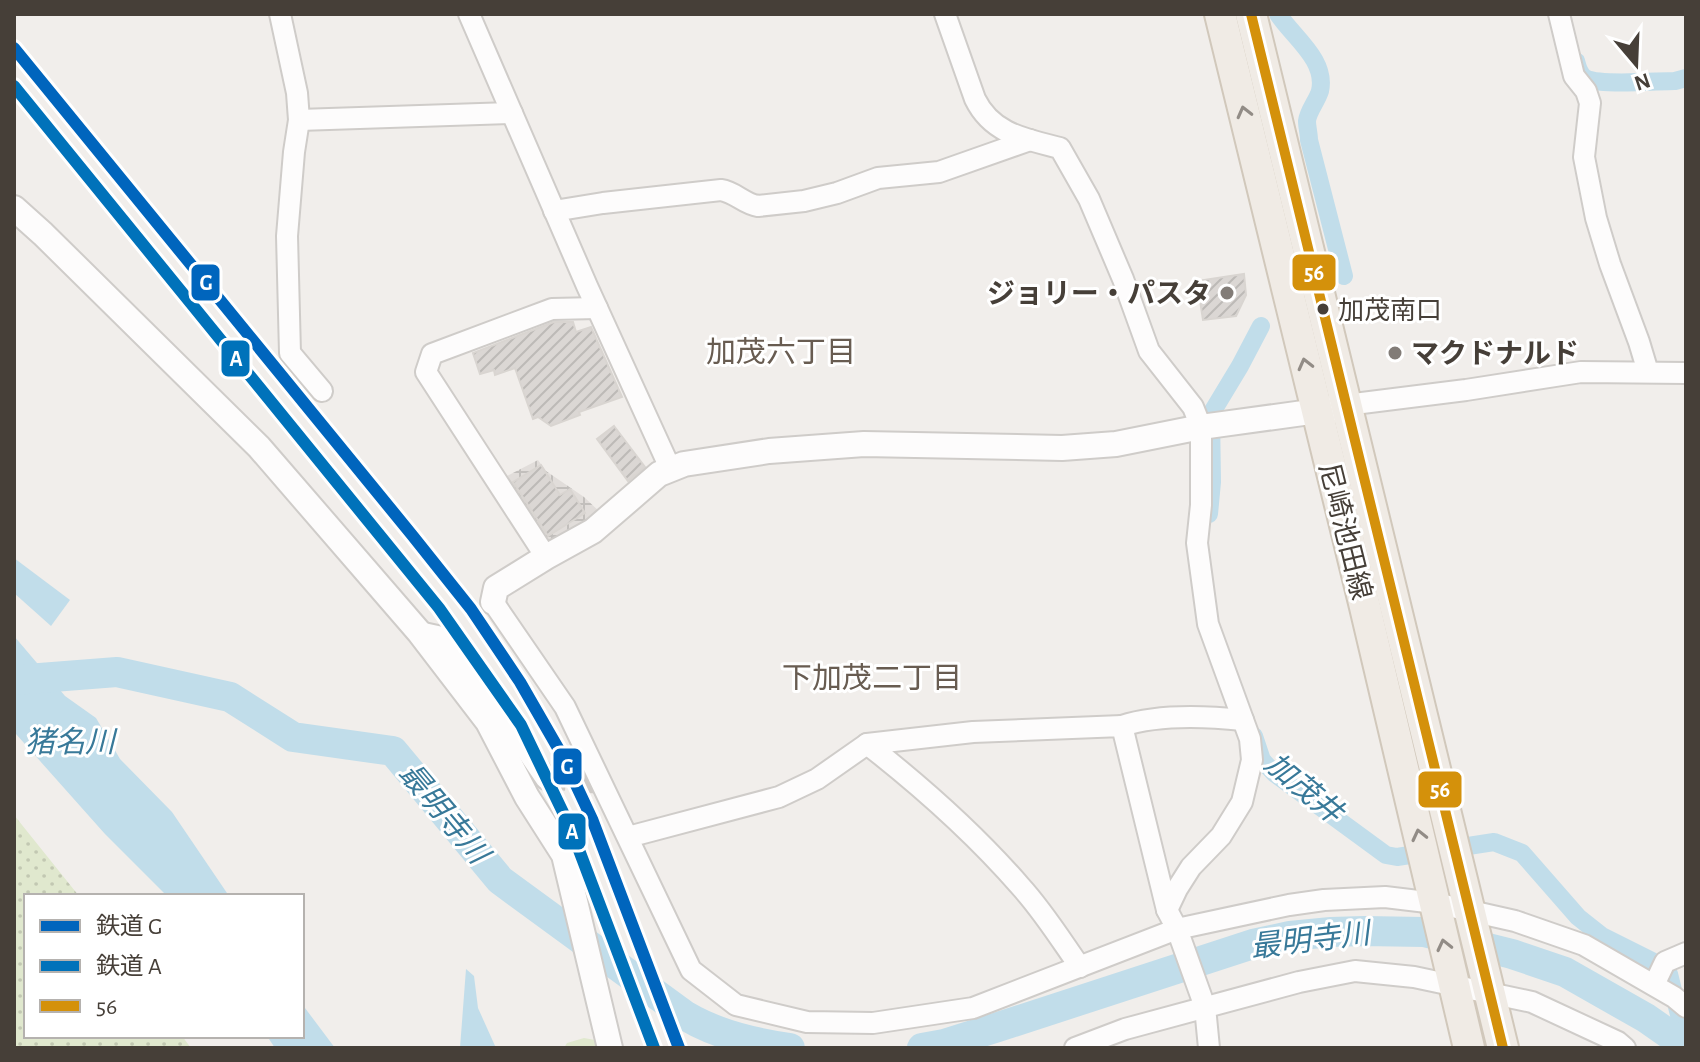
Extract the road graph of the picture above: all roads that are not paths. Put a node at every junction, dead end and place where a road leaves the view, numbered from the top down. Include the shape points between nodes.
1 (280, 14) edge
2 (469, 14) edge
3 (945, 14) edge
4 (1220, 14) edge
5 (1251, 14) edge
6 (1559, 14) edge
7 (512, 113) junction
8 (299, 120) junction
9 (1030, 140) junction
10 (14, 208) edge
11 (554, 211) junction
12 (597, 308) junction
13 (1648, 372) junction
14 (1686, 373) edge
15 (322, 391) dead end
16 (1346, 405) junction
17 (1317, 412) junction
18 (1201, 427) junction
19 (670, 468) junction
20 (546, 557) junction
21 (493, 602) joint
22 (419, 632) junction
23 (1243, 720) junction
24 (1122, 726) junction
25 (867, 744) junction
26 (546, 779) dead end
27 (628, 837) junction
28 (1435, 907) junction
29 (1167, 910) junction
30 (1471, 915) junction
31 (1178, 932) junction
32 (1686, 953) edge
33 (1080, 967) junction
34 (1453, 982) junction
35 (1654, 985) junction
36 (1489, 989) junction
37 (1203, 1001) junction
38 (1686, 1007) edge
39 (1113, 1041) edge
40 (610, 1048) edge
41 (1075, 1048) edge
42 (1209, 1048) edge
43 (1469, 1048) edge
44 (1503, 1048) edge
45 (1625, 1048) edge

1 - 8 street
2 - 7 street
3 - 9 street via 981,111 1005,131
17 -> 4 main road, 尼崎池田線
5 - 16 main road, 尼崎池田線
6 - 13 street via 1574,76 1590,103 1584,157 1596,218
7 - 8 street
7 - 11 street
8 - 15 street via 287,236 290,353
9 - 11 street via 939,172 878,178 804,201 751,205 721,190
9 - 18 street via 1060,148 1089,199 1149,351 1193,407
10 - 22 street via 259,447
11 - 12 street
12 - 19 street
12 - 20 street via 552,309 432,354 426,372
13 - 14 street
13 - 16 street via 1581,372
16 - 17 street
16 - 30 main road, 尼崎池田線
17 - 18 street
28 -> 17 main road, 尼崎池田線
18 - 19 street via 1116,444 853,445 769,451
18 - 23 street via 1197,543 1206,611
19 - 20 street via 593,531
20 - 21 street via 496,588
21 - 27 street via 565,707
22 - 26 street via 451,639
22 - 40 street via 488,722 564,855
23 - 24 street via 1143,719
23 - 29 street via 1252,760 1242,802 1221,836 1191,867
24 - 25 street via 973,732
24 - 29 street
25 - 27 street via 817,779 779,797
25 - 33 street via 967,830 1022,888
27 - 33 street via 691,970 736,1005 807,1022 873,1023 973,1008
28 - 30 street
28 - 31 street via 1385,897 1324,900
34 -> 28 main road, 尼崎池田線
29 - 31 street
30 - 35 street via 1515,921 1584,945
30 - 36 main road, 尼崎池田線
31 - 33 street
31 - 37 street
32 - 35 street via 1665,962
34 - 36 street
34 - 37 street via 1355,971
34 - 43 main road, 尼崎池田線
35 - 38 street
36 - 44 main road, 尼崎池田線
36 - 45 street via 1532,1002
37 - 39 street
37 - 42 street
39 - 41 street

